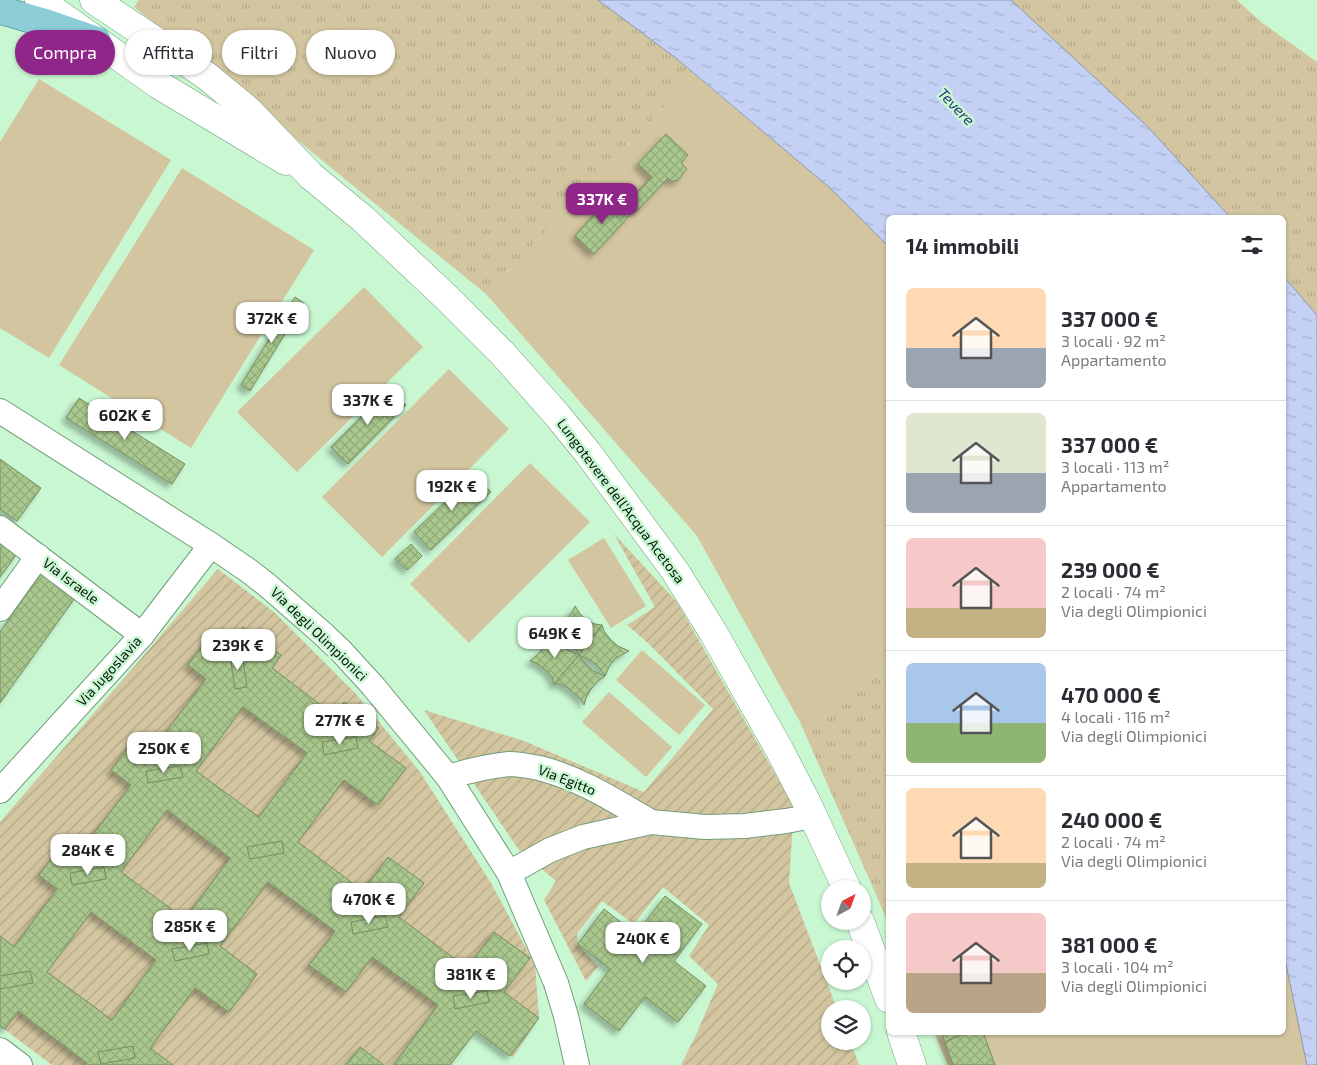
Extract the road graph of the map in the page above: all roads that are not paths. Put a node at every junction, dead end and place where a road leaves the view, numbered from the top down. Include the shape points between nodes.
1 (39, 0) edge
2 (94, 0) edge
3 (0, 10) edge
4 (65, 30) edge
5 (81, 30) edge
6 (115, 54) edge
7 (311, 176) junction
8 (0, 410) edge
9 (0, 528) edge
10 (211, 544) junction
11 (38, 556) junction
12 (0, 609) edge
13 (142, 635) junction
14 (448, 777) junction
15 (0, 792) edge
16 (813, 816) junction
17 (651, 822) junction
18 (509, 873) junction
19 (843, 880) edge
20 (863, 930) edge
21 (886, 991) edge
22 (902, 1035) edge
23 (577, 1065) edge
24 (912, 1065) edge

1 - 5 main road, Lungotevere dell'Acqua Acetosa
2 - 7 main road, Lungotevere dell'Acqua Acetosa via 236,99
3 - 4 main road
6 - 7 main road, Lungotevere dell'Acqua Acetosa via 167,90
7 - 16 main road, Lungotevere dell'Acqua Acetosa via 466,316 588,453 675,571 743,684
8 - 10 street, Via degli Olimpionici
9 - 11 street, Via Israele
10 - 13 street, Via Jugoslavia
10 - 14 street, Via degli Olimpionici via 267,585 342,652
11 - 12 street
11 - 13 street, Via Israele
13 - 15 street, Via Jugoslavia
14 - 17 street, Via Egitto via 478,768 510,764 527,766 579,782
14 - 18 street, Via degli Olimpionici
16 - 17 street, Via Egitto via 746,826 705,827
16 - 19 main road, Lungotevere dell'Acqua Acetosa
17 - 18 street, Via Egitto via 583,837 550,850
18 - 23 street, Via degli Olimpionici via 556,983
20 - 21 main road
22 - 24 main road

